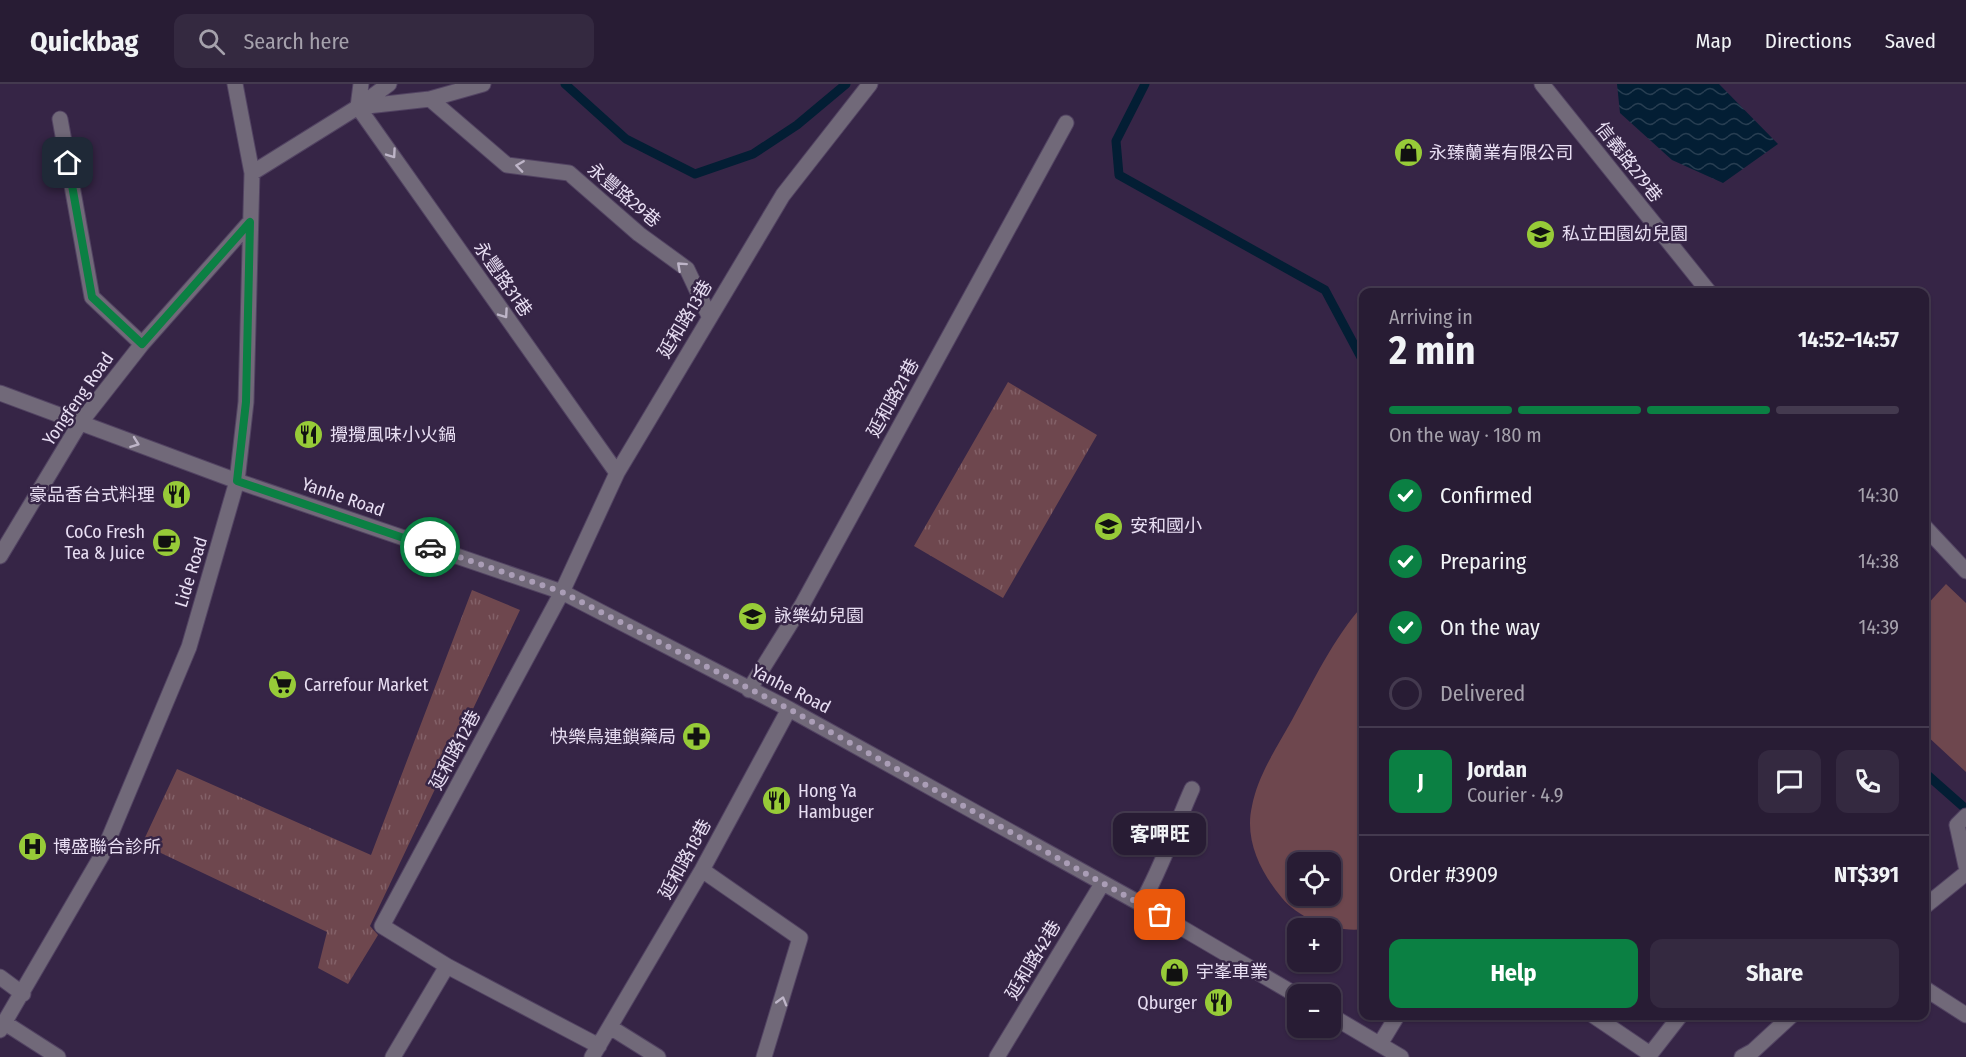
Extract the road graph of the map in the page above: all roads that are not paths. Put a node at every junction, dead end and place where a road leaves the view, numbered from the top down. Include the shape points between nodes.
1 (236, 84) edge
2 (362, 84) edge
3 (389, 84) edge
4 (483, 84) edge
5 (870, 84) edge
6 (1542, 84) edge
7 (430, 99) junction
8 (358, 107) junction
9 (60, 119) dead end
10 (1066, 123) dead end
11 (252, 173) junction
12 (250, 222) junction
13 (1705, 288) edge
14 (709, 316) junction
15 (142, 344) junction
16 (0, 393) edge
17 (80, 423) junction
18 (617, 473) junction
19 (237, 481) junction
20 (1929, 531) edge
21 (0, 556) edge
22 (1966, 571) edge
23 (562, 592) junction
24 (749, 690) junction
25 (789, 709) junction
26 (1192, 789) dead end
27 (1966, 816) edge
28 (1966, 866) edge
29 (702, 870) junction
30 (1966, 873) edge
31 (1102, 884) junction
32 (1929, 903) edge
33 (1141, 904) junction
34 (447, 966) junction
35 (0, 977) edge
36 (1287, 990) edge
37 (1929, 991) edge
38 (23, 994) junction
39 (1966, 1015) edge
40 (1395, 1020) edge
41 (1600, 1020) edge
42 (1677, 1020) edge
43 (1786, 1020) edge
44 (1341, 1021) edge
45 (3, 1026) edge
46 (610, 1027) junction
47 (1380, 1044) junction
48 (596, 1052) edge
49 (1752, 1055) edge
50 (1649, 1056) edge
51 (58, 1057) edge
52 (393, 1057) edge
53 (658, 1057) edge
54 (764, 1057) edge
55 (997, 1057) edge
56 (1401, 1057) edge

1 - 11 street, Lide Road
2 - 8 street
3 - 8 street
4 - 7 street
5 - 14 street, 延和路13巷 via 783,195
6 - 13 street, 信義路279巷
7 - 8 street
14 -> 7 street, 永豐路29巷 via 687,269 639,234 569,173 507,165
8 - 11 street
8 -> 18 street, 永豐路31巷
9 - 15 street via 92,297
10 - 24 street, 延和路21巷 via 802,605
11 - 12 street, Lide Road
12 - 15 street, Yongfeng Road
12 - 19 street, Lide Road via 246,402
14 - 18 street, 延和路13巷
15 - 17 street, Yongfeng Road
16 - 17 street, Yanhe Road
17 -> 19 street, Yanhe Road
17 - 21 street, Yongfeng Road
18 - 23 street, 延和路13巷
19 - 23 street, Yanhe Road
19 - 38 street, Lide Road via 189,647 172,691 102,855
20 - 22 street
23 - 24 street, Yanhe Road
23 - 34 street, 延和路12巷 via 382,926
24 - 25 street, Yanhe Road
25 - 29 street, 延和路18巷
25 - 31 street, Yanhe Road
26 - 33 street via 1155,880
27 - 28 street via 1957,825
29 - 46 street, 延和路18巷
54 -> 29 street via 800,938
30 - 32 street
31 - 33 street, Yanhe Road
31 - 55 street, 延和路42巷
33 - 36 street, Yanhe Road
34 - 48 street
34 - 52 street
35 - 38 street
37 - 39 street
38 - 45 street, Lide Road
40 - 47 street
41 - 50 street
42 - 50 street
43 - 49 street
44 - 47 street
45 - 51 street
46 - 48 street, 延和路18巷
46 - 53 street
47 - 56 street

